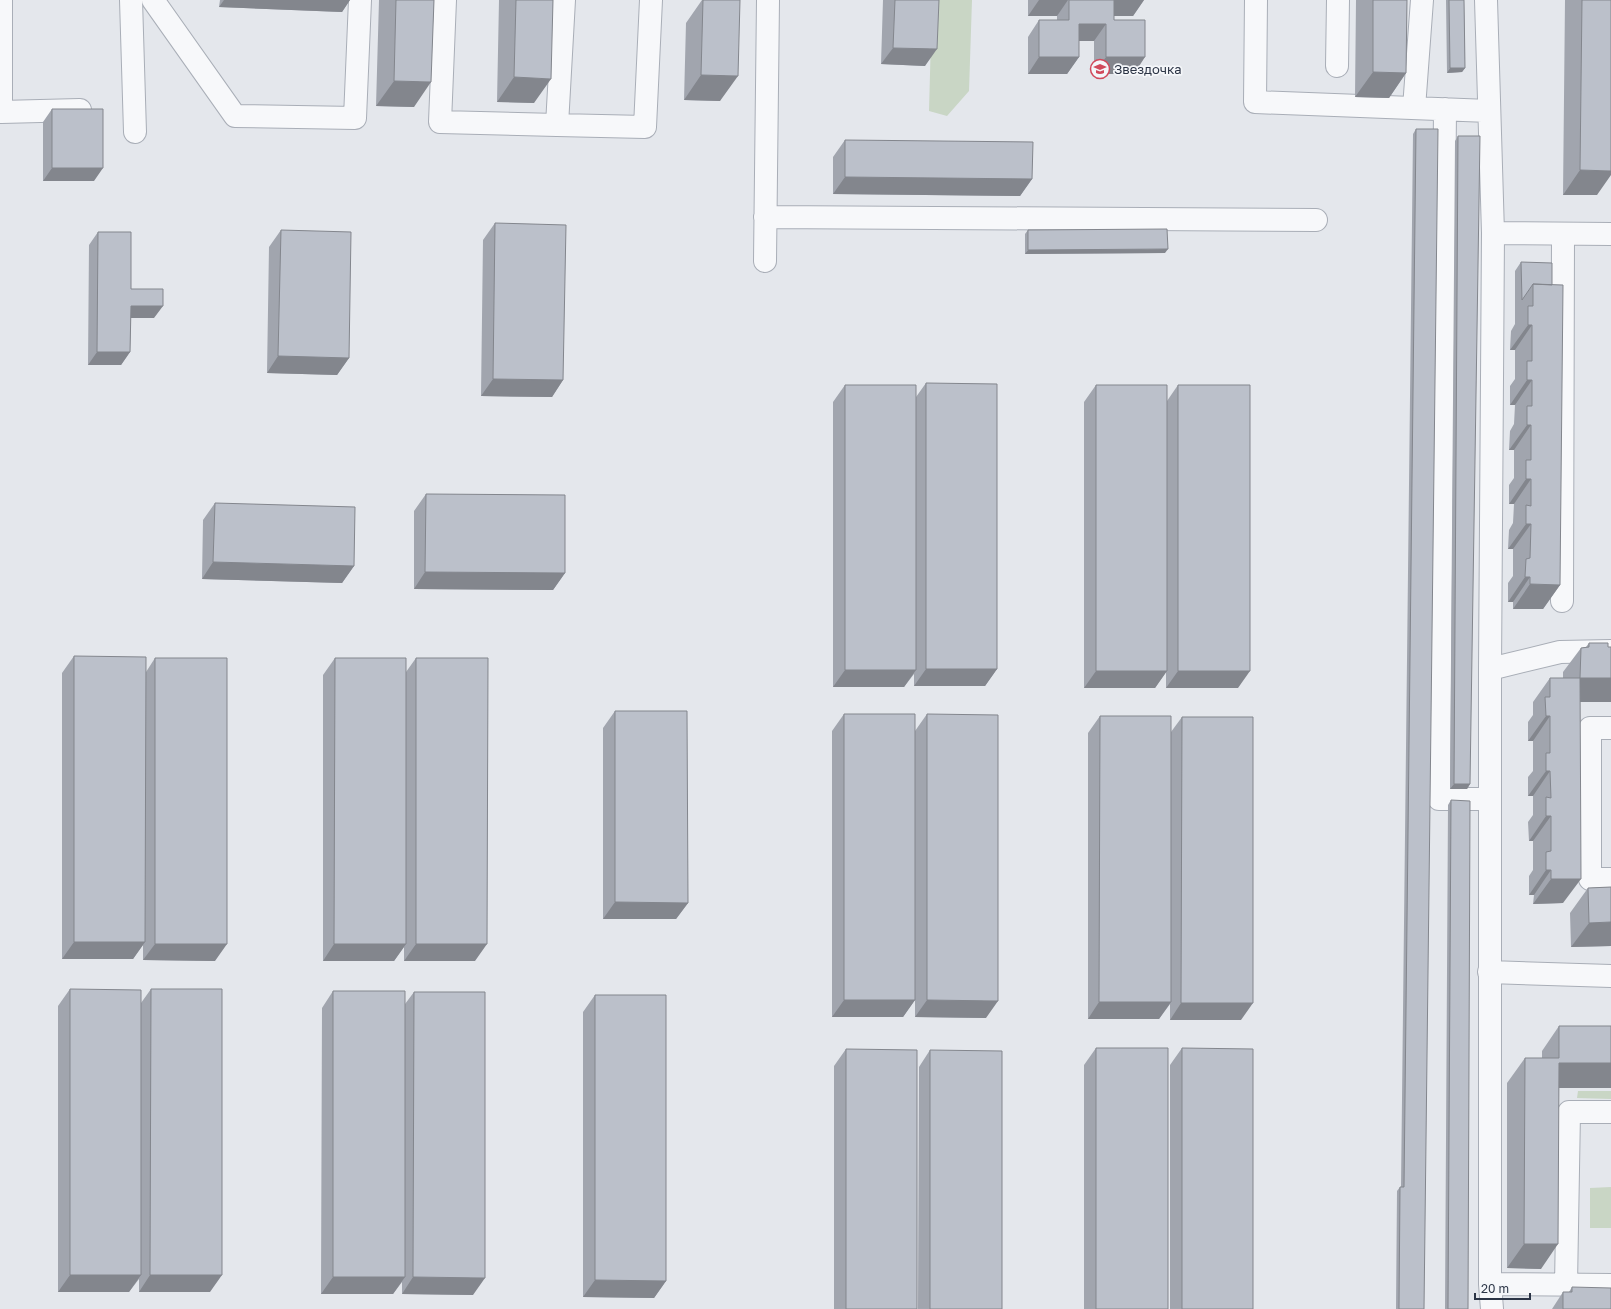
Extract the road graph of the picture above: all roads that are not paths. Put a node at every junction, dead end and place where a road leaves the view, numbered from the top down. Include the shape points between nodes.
1 (1, 0) edge
2 (131, 0) edge
3 (153, 0) edge
4 (360, 0) edge
5 (445, 0) edge
6 (564, 0) edge
7 (651, 0) edge
8 (768, 0) edge
9 (1256, 0) edge
10 (1338, 0) edge
11 (1422, 0) edge
12 (1486, 0) edge
13 (1337, 66) dead end
14 (1414, 108) junction
15 (1445, 109) junction
16 (93, 110) edge
17 (1489, 111) junction
18 (557, 125) junction
19 (135, 132) dead end
20 (765, 217) junction
21 (1316, 220) dead end
22 (1493, 233) junction
23 (1563, 234) junction
24 (1611, 234) edge
25 (765, 260) dead end
26 (1562, 600) edge
27 (1611, 650) edge
28 (1490, 669) junction
29 (1611, 728) edge
30 (1490, 798) junction
31 (1611, 878) edge
32 (1489, 972) junction
33 (1611, 976) edge
34 (1611, 1112) edge
35 (1490, 1284) junction
36 (1566, 1285) junction
37 (1611, 1285) edge
38 (1492, 1309) edge

1 - 16 street via 1,112
2 - 19 street
3 - 4 street via 235,116 355,118
5 - 18 street via 440,122
6 - 18 street
7 - 18 street via 645,128
8 - 20 street
9 - 14 street via 1256,102
10 - 13 street
11 - 14 street
12 - 17 street
14 - 15 street
15 - 17 street
15 - 30 street via 1439,799
17 - 22 street
20 - 21 street
20 - 25 street
22 - 23 street
22 - 28 street
23 - 24 street
23 - 26 street
27 - 28 street via 1560,652
28 - 30 street
29 - 31 street via 1590,728 1590,879
30 - 32 street
32 - 33 street
32 - 35 street
34 - 36 street via 1569,1112
35 - 36 street
35 - 38 street
36 - 37 street

